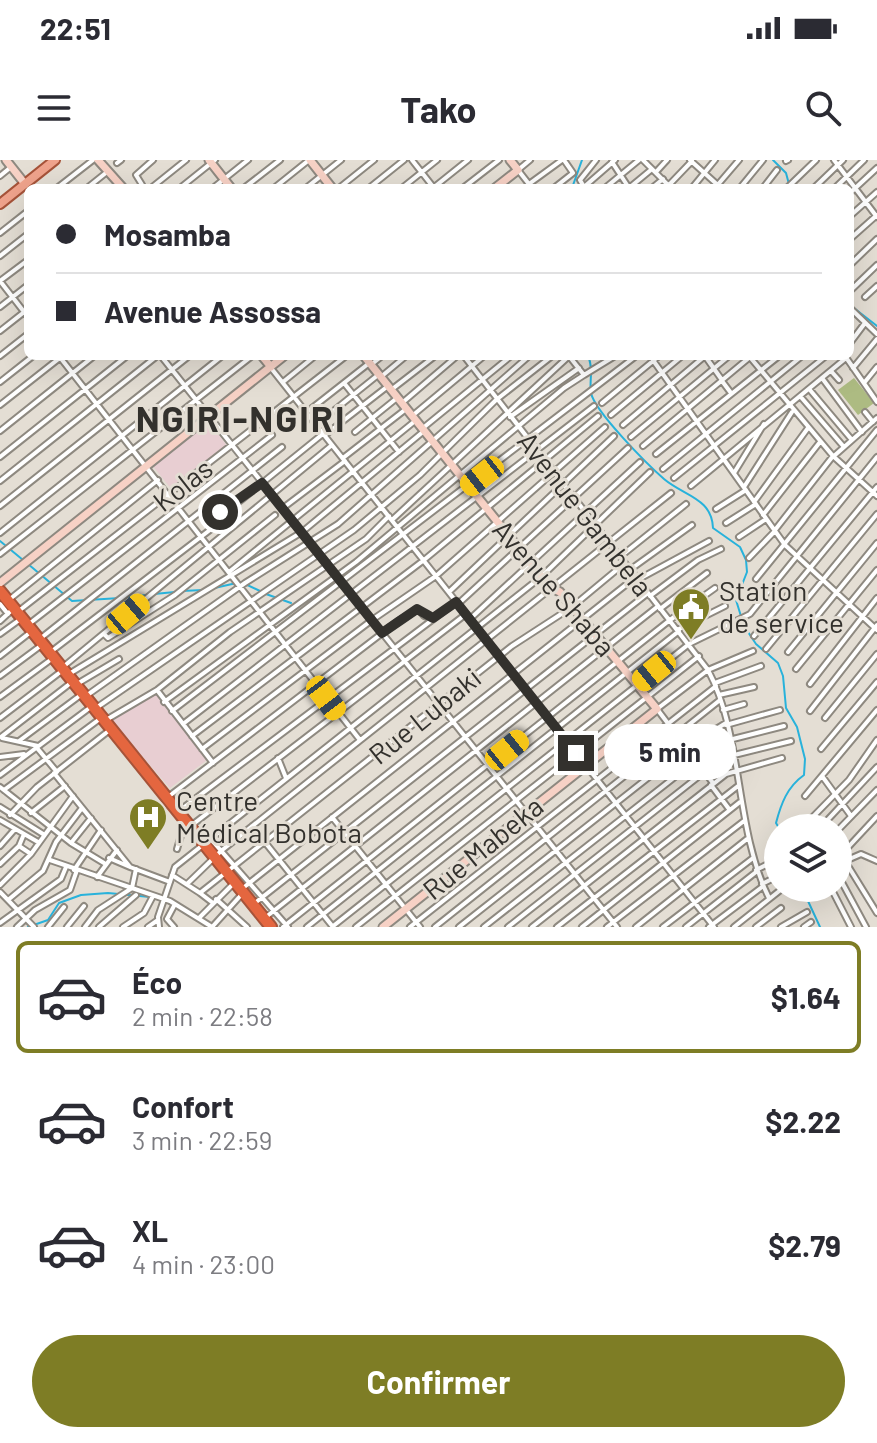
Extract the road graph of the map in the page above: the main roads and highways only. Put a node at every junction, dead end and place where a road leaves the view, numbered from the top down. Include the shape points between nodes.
1 (55, 160) edge
2 (28, 184) edge
3 (24, 187) edge
4 (0, 204) edge
5 (0, 587) edge
6 (26, 622) edge
7 (267, 924) edge

1 - 2 main road
3 - 4 main road
5 - 6 highway
6 - 7 highway via 232,870

